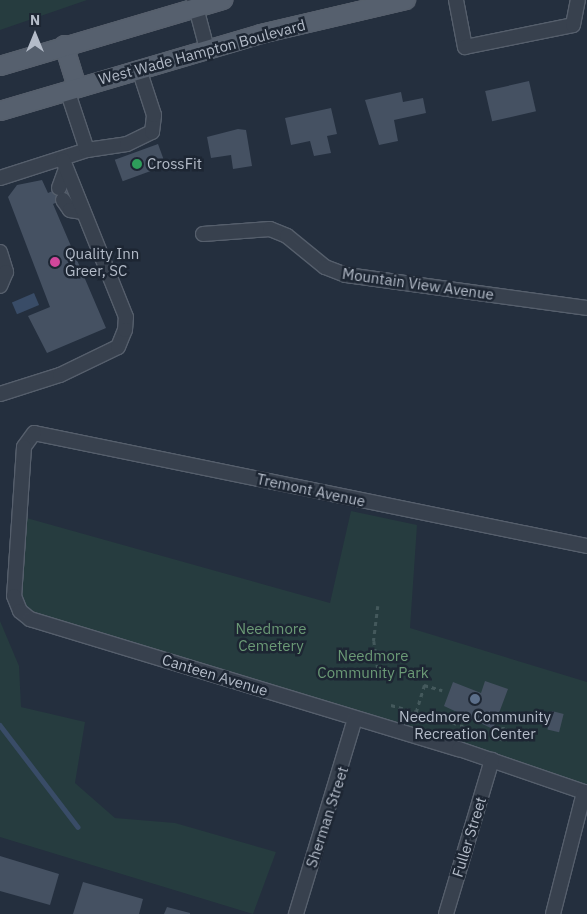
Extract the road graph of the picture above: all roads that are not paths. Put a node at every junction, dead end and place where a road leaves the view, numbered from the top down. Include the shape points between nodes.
1 (223, 0) edge
2 (406, 0) edge
3 (456, 0) edge
4 (578, 0) edge
5 (195, 4) edge
6 (64, 45) junction
7 (207, 49) junction
8 (0, 66) edge
9 (139, 69) junction
10 (72, 88) junction
11 (0, 112) edge
12 (87, 150) junction
13 (65, 164) junction
14 (0, 178) edge
15 (84, 212) junction
16 (203, 234) dead end
17 (0, 252) edge
18 (0, 286) edge
19 (587, 308) edge
20 (0, 394) edge
21 (34, 433) joint
22 (587, 546) edge
23 (355, 719) junction
24 (492, 760) junction
25 (586, 792) edge
26 (296, 914) edge
27 (446, 914) edge
28 (553, 914) edge

1 - 5 main road
2 - 7 main road, West Wade Hampton Boulevard
3 - 4 street via 465,47 573,25
5 - 6 main road
5 - 7 street
6 - 8 main road
6 - 10 main road
7 - 9 main road, West Wade Hampton Boulevard
9 - 10 main road, West Wade Hampton Boulevard
9 - 12 street via 154,115 152,132 127,144
10 - 11 main road, West Wade Hampton Boulevard
10 - 12 street
12 - 13 street
13 - 14 street
13 - 15 street
13 - 15 street via 61,194 70,210
15 - 20 street via 126,317 118,347 60,376
16 - 19 street, Mountain View Avenue via 270,229 287,236 325,267 346,275
17 - 18 street via 6,272
21 - 22 street, Tremont Avenue
21 - 23 street, Canteen Avenue via 24,447 17,509 14,596 25,616
23 - 24 street, Canteen Avenue
23 - 26 street, Sherman Street
24 - 25 street, Canteen Avenue
24 - 27 street, Fuller Street
25 - 28 street

